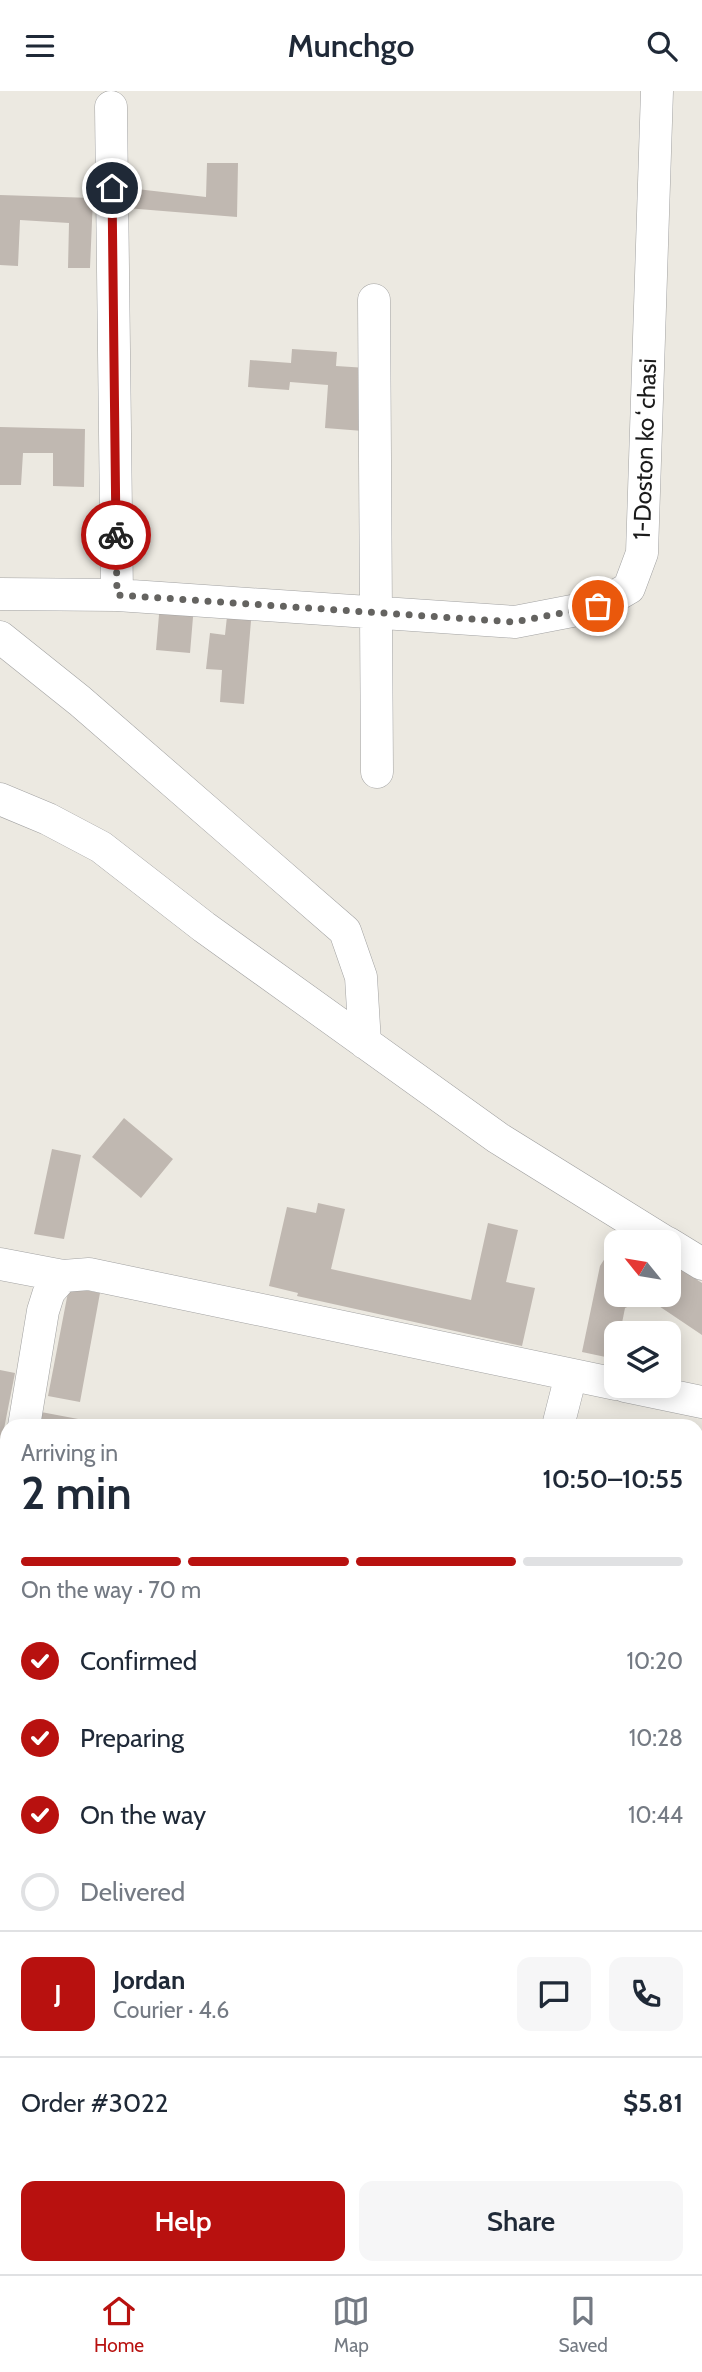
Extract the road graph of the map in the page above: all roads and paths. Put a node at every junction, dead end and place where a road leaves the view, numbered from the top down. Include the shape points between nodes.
1 (657, 91) edge
2 (111, 107) dead end
3 (374, 300) dead end
4 (0, 594) edge
5 (117, 595) junction
6 (377, 613) junction
7 (0, 637) edge
8 (377, 772) dead end
9 (0, 799) edge
10 (365, 1043) junction
11 (647, 1230) edge
12 (681, 1251) edge
13 (0, 1264) edge
14 (702, 1264) edge
15 (63, 1276) junction
16 (571, 1375) junction
17 (604, 1382) edge
18 (681, 1398) edge
19 (702, 1402) edge
20 (25, 1419) edge
21 (560, 1419) edge

1 - 6 street, 1-Doston koʻchasi via 642,553 629,588 598,606 515,622
2 - 5 street
3 - 6 street
4 - 5 street, 1-Doston koʻchasi
5 - 6 street, 1-Doston koʻchasi
6 - 8 street
7 - 10 street via 345,931 361,977
9 - 10 street via 101,847
10 - 11 street via 498,1138
12 - 14 street
13 - 15 street
15 - 16 street via 89,1275
15 - 20 street via 49,1292 43,1311
16 - 17 street
16 - 21 street
18 - 19 street

